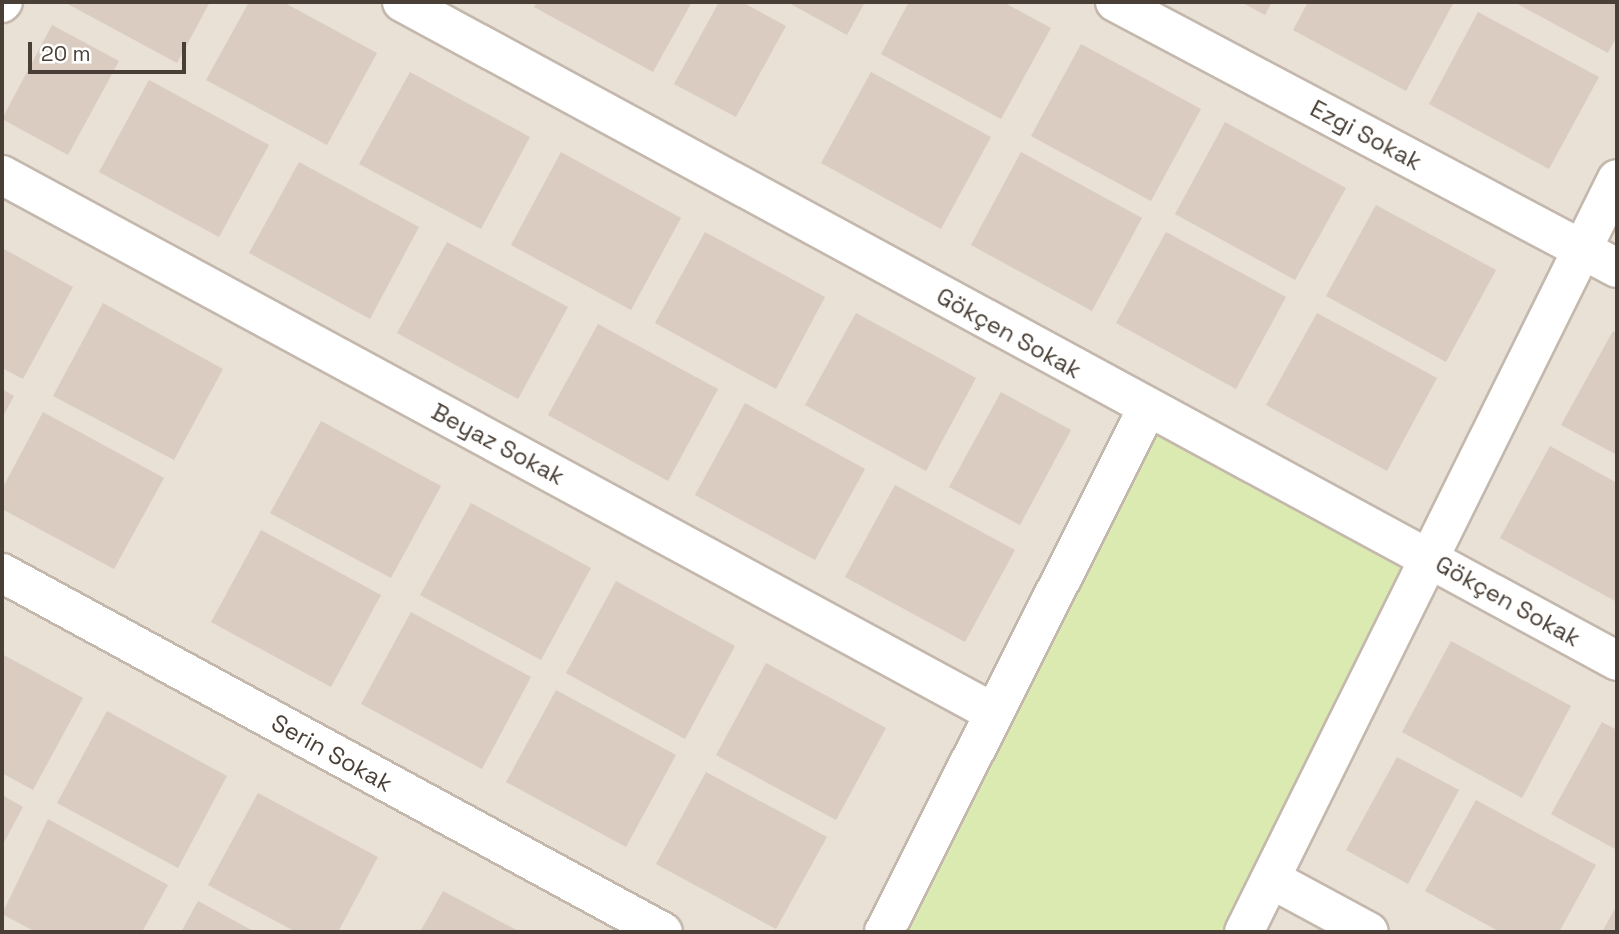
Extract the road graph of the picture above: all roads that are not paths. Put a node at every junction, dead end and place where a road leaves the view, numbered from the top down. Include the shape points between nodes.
1 (402, 2) edge
2 (1115, 2) edge
3 (2, 175) edge
4 (1617, 179) edge
5 (1583, 250) junction
6 (1617, 268) edge
7 (1147, 409) junction
8 (1433, 558) junction
9 (2, 573) edge
10 (1617, 661) edge
11 (994, 713) junction
12 (1271, 879) junction
13 (663, 932) edge
14 (884, 932) edge
15 (1244, 932) edge
16 (1369, 932) edge

1 - 7 street, Gökçen Sokak
2 - 5 street, Ezgi Sokak
3 - 11 street, Beyaz Sokak
4 - 5 street
5 - 6 street, Ezgi Sokak
5 - 8 street
7 - 8 street, Gökçen Sokak
7 - 11 street
8 - 10 street, Gökçen Sokak
8 - 12 street
9 - 13 street, Serin Sokak
11 - 14 street
12 - 15 street
12 - 16 street

